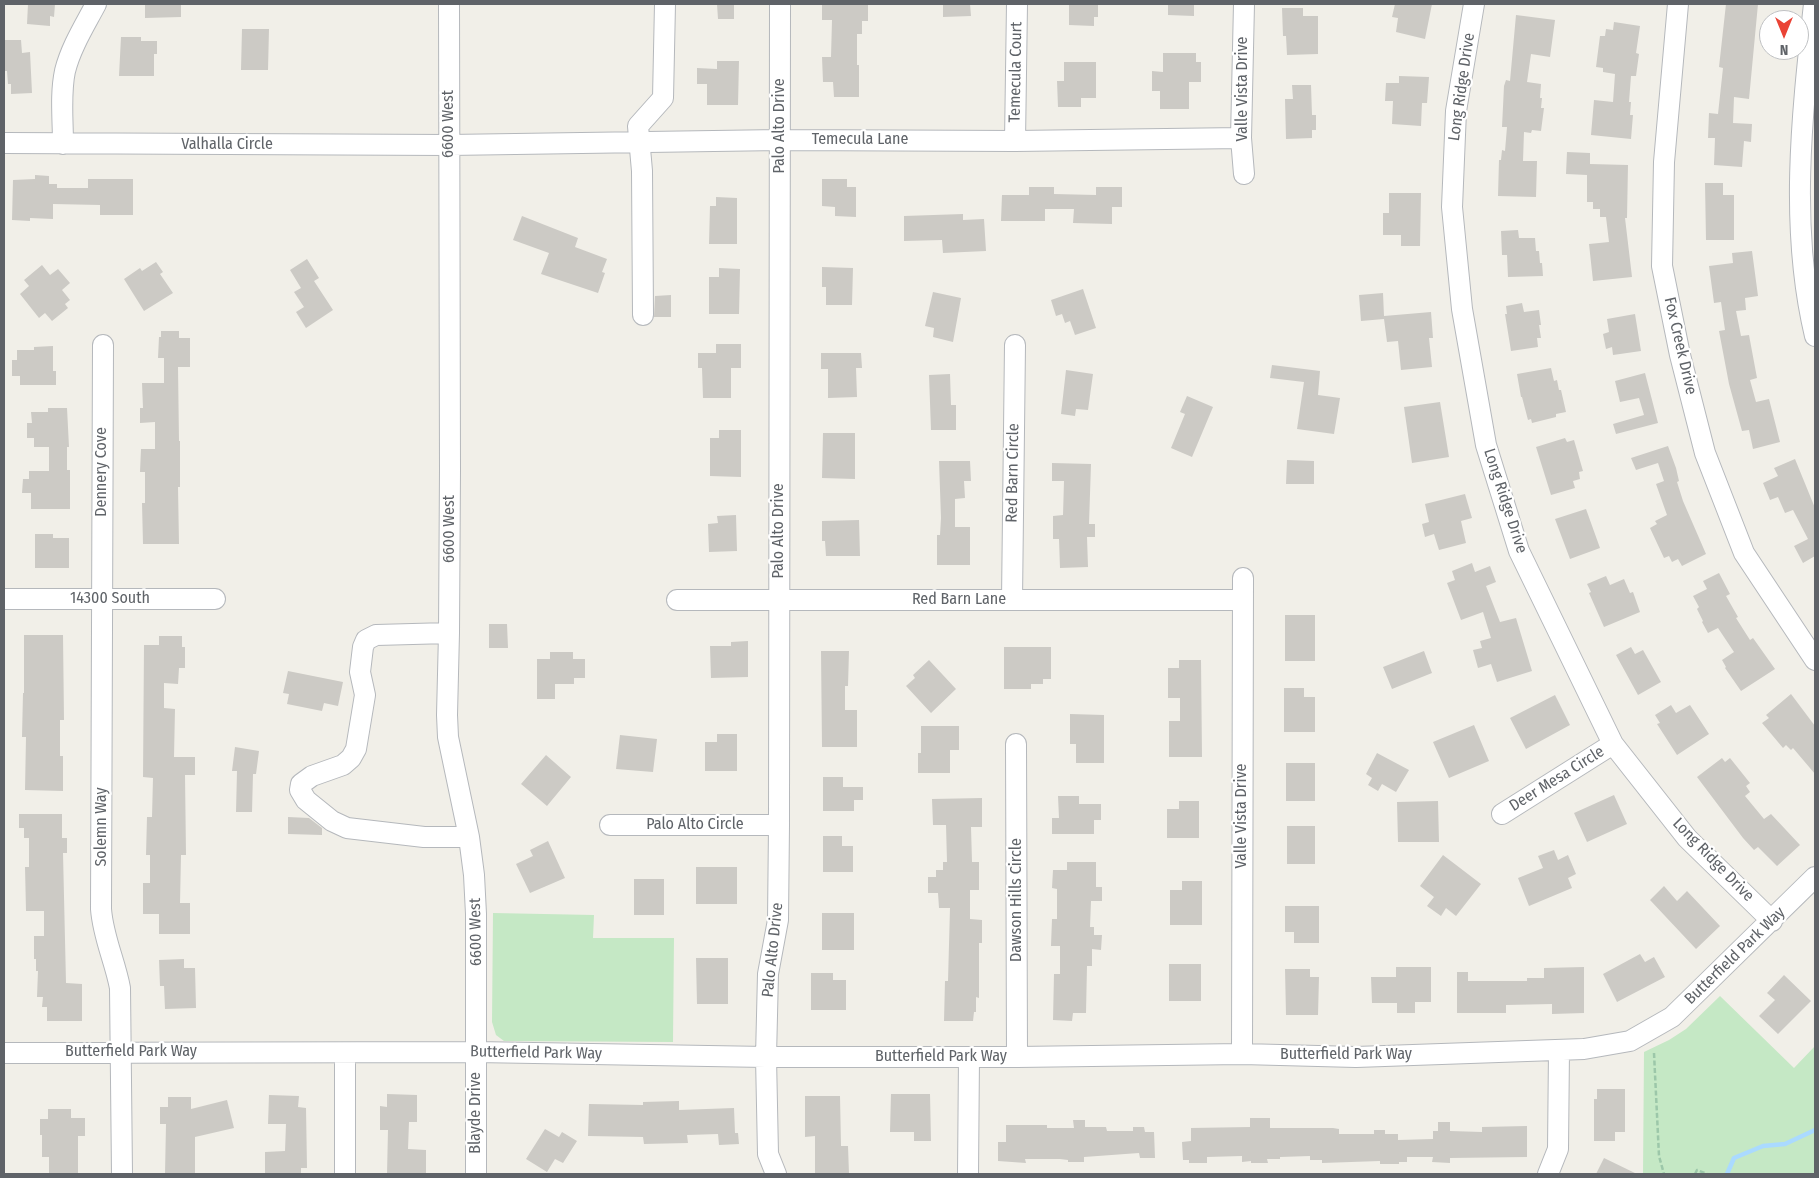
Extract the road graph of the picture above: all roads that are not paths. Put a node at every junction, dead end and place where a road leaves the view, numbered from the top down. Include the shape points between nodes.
1 (96, 4) edge
2 (449, 4) edge
3 (665, 4) edge
4 (780, 4) edge
5 (1017, 4) edge
6 (1244, 4) edge
7 (1474, 4) edge
8 (1678, 4) edge
9 (1814, 4) edge
10 (1241, 138) junction
11 (780, 140) junction
12 (1015, 140) junction
13 (639, 143) junction
14 (5, 144) dead end
15 (63, 144) junction
16 (449, 146) junction
17 (1244, 174) dead end
18 (643, 315) dead end
19 (1815, 336) edge
20 (103, 345) dead end
21 (1015, 345) dead end
22 (1243, 578) dead end
23 (4, 599) edge
24 (102, 599) junction
25 (215, 599) dead end
26 (677, 600) dead end
27 (779, 600) junction
28 (1012, 600) junction
29 (1242, 600) junction
30 (449, 633) junction
31 (1815, 660) edge
32 (1016, 744) dead end
33 (1613, 744) junction
34 (1502, 814) dead end
35 (610, 826) dead end
36 (779, 826) junction
37 (469, 837) junction
38 (1815, 878) edge
39 (1772, 921) junction
40 (1560, 1050) junction
41 (121, 1052) junction
42 (476, 1052) junction
43 (4, 1053) edge
44 (346, 1053) junction
45 (1242, 1054) junction
46 (766, 1057) junction
47 (969, 1057) junction
48 (1018, 1057) junction
49 (122, 1174) edge
50 (345, 1174) edge
51 (476, 1174) edge
52 (765, 1174) edge
53 (776, 1174) edge
54 (968, 1174) edge
55 (1548, 1174) edge

1 - 15 street via 65,71
2 - 16 street, 6600 West
3 - 13 street via 663,98 638,126
4 - 11 street, Palo Alto Drive
5 - 12 street, Temecula Court
6 - 10 street, Valle Vista Drive
7 - 33 street, Long Ridge Drive via 1456,111 1452,207 1462,309 1486,445 1519,551
8 - 31 street, Fox Creek Drive via 1664,162 1662,266 1680,356 1705,453 1744,553
9 - 19 street via 1803,101 1799,215 1809,311
10 - 12 street, Temecula Lane
10 - 17 street, Valle Vista Drive
11 - 12 street, Temecula Lane
11 - 13 street, Temecula Lane
11 - 27 street, Palo Alto Drive
13 - 16 street, Temecula Lane
13 - 18 street
14 - 15 street, Valhalla Circle
15 - 16 street, Valhalla Circle
16 - 30 street, 6600 West
20 - 24 street, Dennery Cove
21 - 28 street, Red Barn Circle
22 - 29 street, Valle Vista Drive
23 - 24 street, 14300 South
24 - 25 street, 14300 South
24 - 41 street, Solemn Way via 101,909 105,938 120,988
26 - 27 street, Red Barn Lane
27 - 28 street, Red Barn Lane
27 - 36 street, Palo Alto Drive
28 - 29 street, Red Barn Lane
29 - 45 street, Valle Vista Drive
30 - 37 street, 6600 West via 448,737
30 - 37 street via 376,635 366,640 360,672 365,694 356,749 343,765 312,776 301,784 300,790 316,810 347,828 424,837
32 - 48 street, Dawson Hills Circle
33 - 34 street, Deer Mesa Circle
33 - 39 street, Long Ridge Drive via 1687,838
35 - 36 street, Palo Alto Circle
36 - 46 street, Palo Alto Drive via 778,920 768,974
37 - 42 street, 6600 West via 476,914
38 - 39 street, Butterfield Park Way
39 - 40 street, Butterfield Park Way via 1672,1017 1630,1041
40 - 45 street, Butterfield Park Way via 1356,1057
40 - 55 street via 1558,1149
41 - 43 street, Butterfield Park Way
41 - 44 street, Butterfield Park Way
41 - 49 street, Solemn Way
42 - 44 street, Butterfield Park Way
42 - 46 street, Butterfield Park Way
42 - 51 street, Blayde Drive
44 - 50 street
45 - 48 street, Butterfield Park Way
46 - 47 street, Butterfield Park Way
46 - 53 street, Palo Alto Drive via 768,1154
47 - 48 street, Butterfield Park Way
47 - 54 street
52 - 53 street

